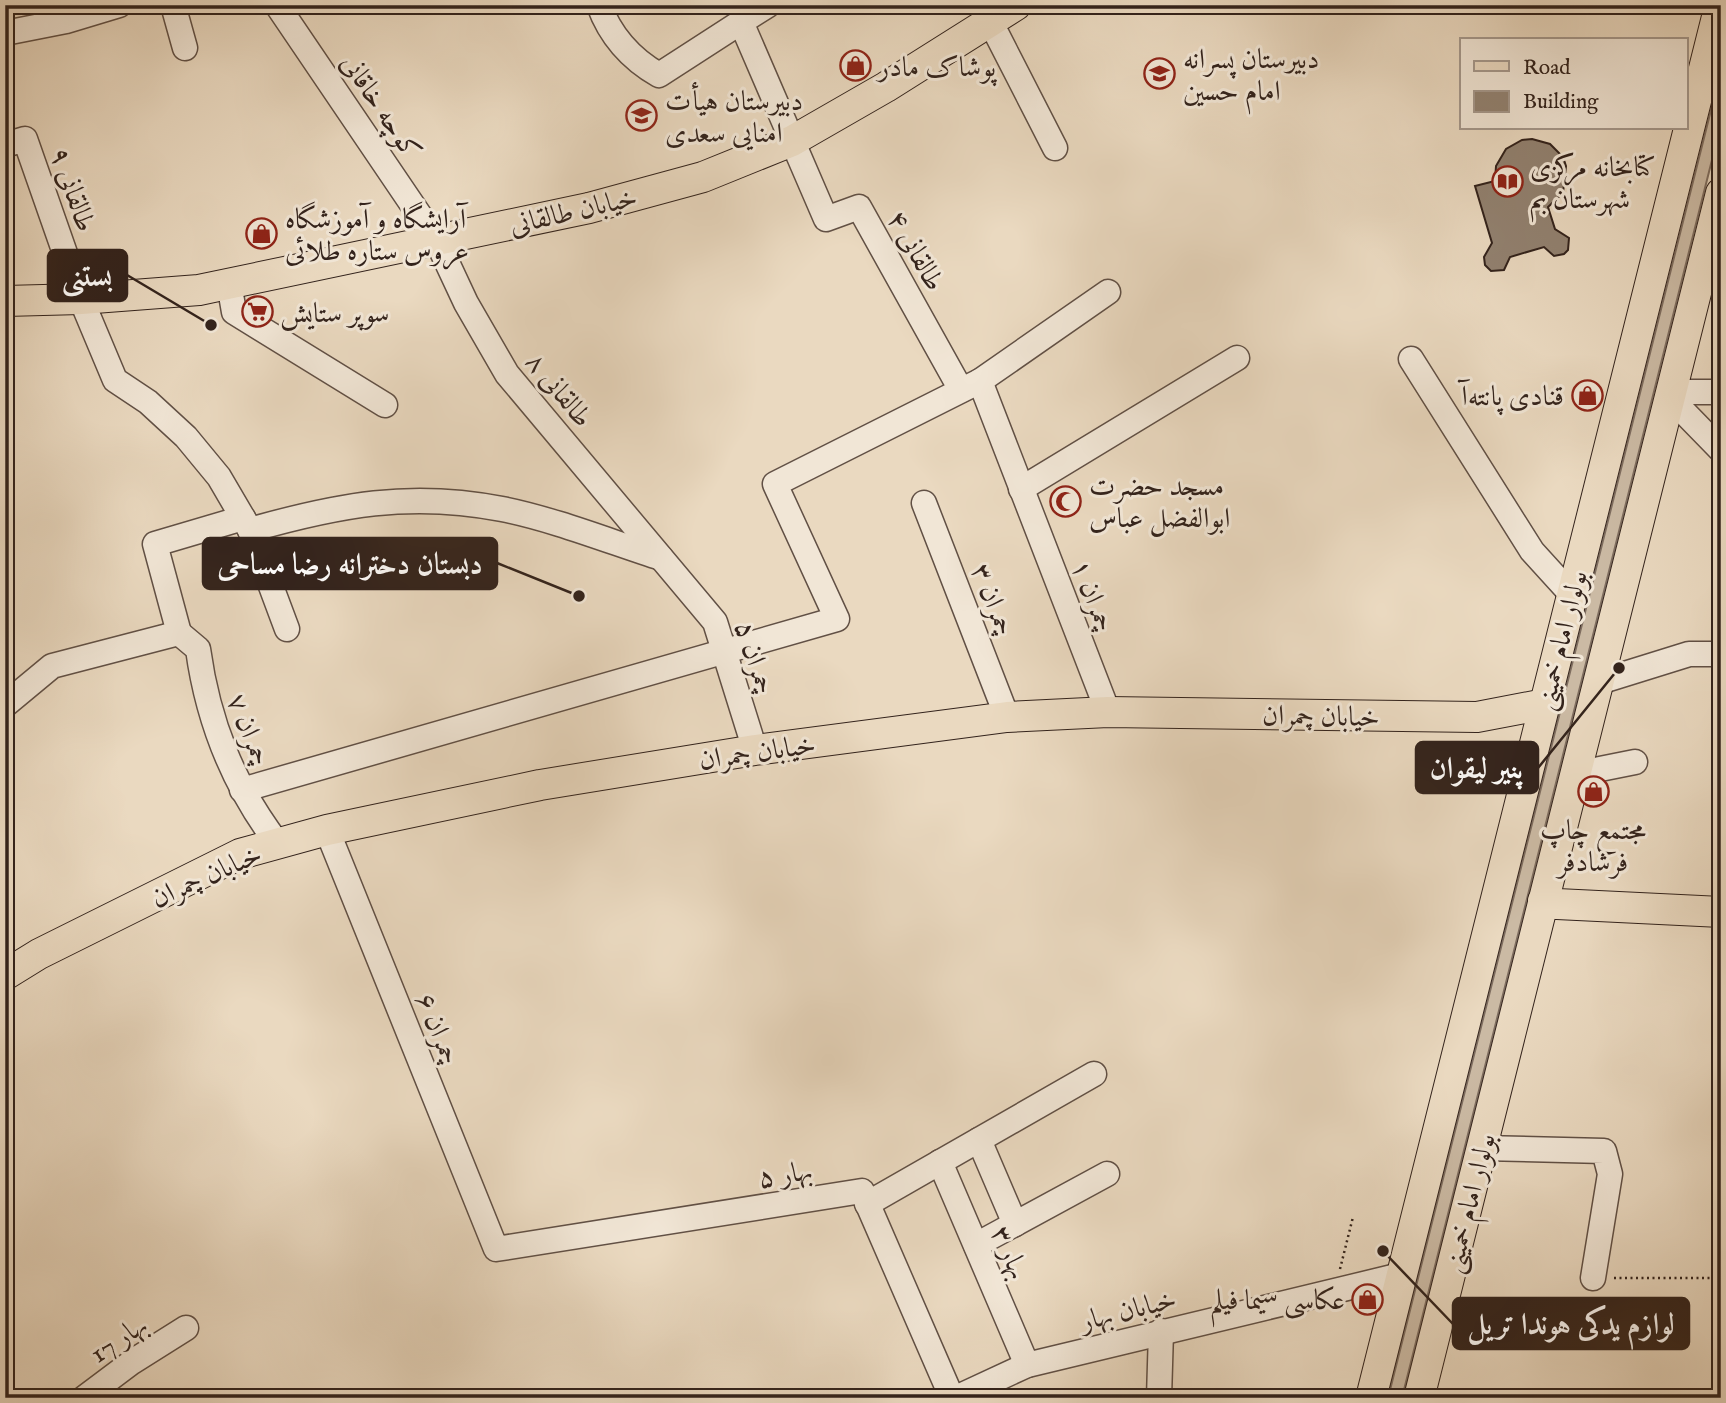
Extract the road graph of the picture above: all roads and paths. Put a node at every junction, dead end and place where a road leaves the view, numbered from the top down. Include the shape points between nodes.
1 (118, 5) edge
2 (277, 5) edge
3 (599, 5) edge
4 (768, 5) edge
5 (1016, 5) edge
6 (1720, 5) edge
7 (178, 6) edge
8 (990, 21) junction
9 (741, 22) junction
10 (5, 33) edge
11 (185, 48) dead end
12 (792, 141) junction
13 (15, 142) edge
14 (1055, 148) dead end
15 (1721, 193) edge
16 (437, 241) junction
17 (229, 284) junction
18 (1108, 292) dead end
19 (80, 299) junction
20 (5, 301) edge
21 (1237, 358) dead end
22 (1411, 359) dead end
23 (970, 386) junction
24 (1721, 392) edge
25 (1670, 397) junction
26 (385, 405) dead end
27 (1721, 450) edge
28 (1021, 489) junction
29 (924, 503) dead end
30 (246, 524) junction
31 (661, 558) junction
32 (1572, 595) junction
33 (286, 629) dead end
34 (179, 634) junction
35 (724, 651) junction
36 (1721, 654) edge
37 (1599, 682) junction
38 (1545, 704) junction
39 (5, 705) edge
40 (1108, 712) junction
41 (1007, 717) junction
42 (755, 750) junction
43 (1634, 762) dead end
44 (1575, 774) junction
45 (242, 790) junction
46 (327, 830) junction
47 (278, 844) junction
48 (1543, 901) junction
49 (1721, 912) edge
50 (5, 975) edge
51 (1094, 1074) dead end
52 (979, 1140) junction
53 (1481, 1148) junction
54 (940, 1162) junction
55 (1107, 1174) dead end
56 (867, 1204) junction
57 (1353, 1217) dead end
58 (1015, 1224) junction
59 (976, 1245) junction
60 (496, 1249) joint
61 (1401, 1275) junction
62 (1593, 1278) joint
63 (1721, 1278) edge
64 (1335, 1289) junction
65 (186, 1328) dead end
66 (1161, 1331) junction
67 (1027, 1365) junction
68 (84, 1398) edge
69 (954, 1398) edge
70 (1159, 1398) edge
71 (1371, 1398) edge
72 (1419, 1398) edge

1 - 10 street
2 - 16 street, کوچه خاقانی
3 - 9 street via 619,42 659,75
4 - 9 street
5 - 8 main road, خیابان طالقانی
6 - 32 main road, بولوار امام خمینی
7 - 11 street
8 - 12 main road, خیابان طالقانی
8 - 14 street
9 - 12 street
12 - 16 main road, خیابان طالقانی via 703,177
12 - 23 street, طالقانی ۴ via 826,219 859,207
13 - 19 street, طالقانی ۹
15 - 25 main road, بولوار امام خمینی
16 - 17 main road, خیابان طالقانی
16 - 31 street, طالقانی ۸ via 507,373
17 - 19 main road, خیابان طالقانی
17 - 26 street via 234,312
18 - 23 street
19 - 20 main road, خیابان طالقانی
19 - 30 street, طالقانی ۹ via 115,380 148,402 186,437 219,477
21 - 28 street
22 - 32 street via 1532,551
23 - 28 street, چمران ۱
23 - 35 street via 775,484 837,619
24 - 25 street
25 - 27 street
25 - 37 main road, بولوار امام خمینی
28 - 40 street, چمران ۱
29 - 41 street, چمران ۳
30 - 31 street via 384,501 444,501 504,509
30 - 33 street, طالقانی ۹
30 - 34 street via 155,544
31 - 35 street, چمران ۵ via 715,622
32 - 38 main road, بولوار امام خمینی
34 - 39 street via 52,666
34 - 45 street, چمران ۷ via 198,649 216,733
35 - 42 street, چمران ۵
35 - 45 street
36 - 37 street via 1689,654
37 - 44 main road, بولوار امام خمینی
38 - 40 main road, خیابان چمران via 1477,717
38 - 61 main road, بولوار امام خمینی
40 - 41 main road, خیابان چمران
41 - 42 main road, خیابان چمران
42 - 46 main road, خیابان چمران via 540,785
43 - 44 street
44 - 48 main road, بولوار امام خمینی
45 - 47 street, چمران ۷
46 - 47 main road, خیابان چمران
46 - 60 street, چمران ۶
47 - 50 main road, خیابان چمران via 240,854
48 - 49 main road
48 - 53 main road, بولوار امام خمینی
51 - 52 street
52 - 54 street
52 - 58 street
53 - 62 street via 1604,1151 1610,1174
53 - 72 main road, بولوار امام خمینی
54 - 56 street
54 - 59 street, بهار ۳
55 - 58 street
56 - 60 street, بهار ۵ via 862,1191
56 - 69 street
57 - 64 path
58 - 59 street
59 - 67 street, بهار ۳
61 - 64 street, خیابان بهار
61 - 71 main road, بولوار امام خمینی
62 - 63 path
64 - 66 street, خیابان بهار
65 - 68 street, بهار 17
66 - 67 street, خیابان بهار
66 - 70 street
67 - 69 street, خیابان بهار

